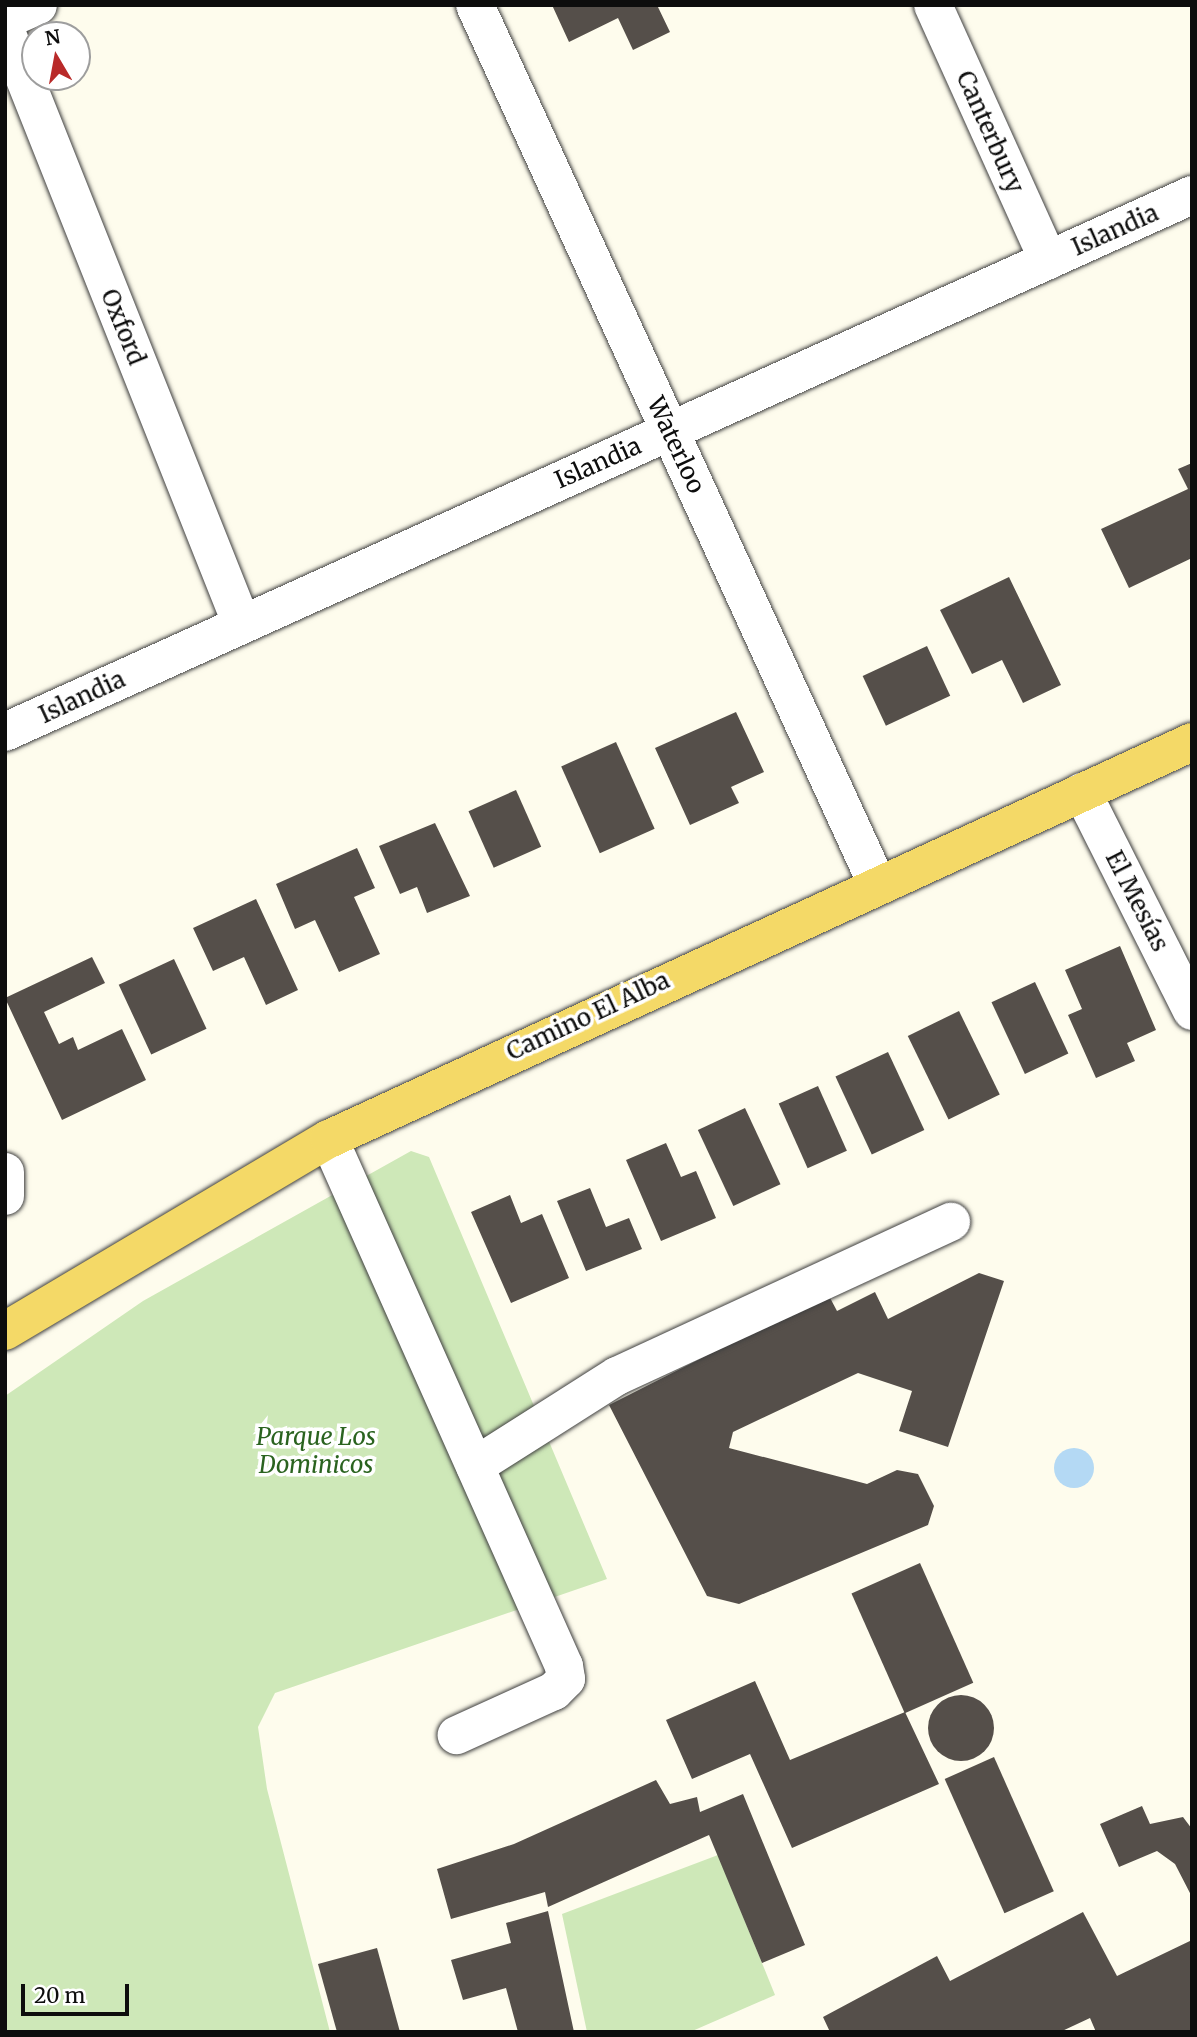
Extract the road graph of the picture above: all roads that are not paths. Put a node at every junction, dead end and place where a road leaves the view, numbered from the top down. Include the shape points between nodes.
1 (38, 5) edge
2 (475, 5) edge
3 (933, 5) edge
4 (5, 20) edge
5 (5, 29) edge
6 (1192, 195) edge
7 (1048, 260) junction
8 (669, 431) junction
9 (242, 625) junction
10 (5, 732) edge
11 (1192, 742) edge
12 (1082, 792) junction
13 (877, 884) junction
14 (1192, 1011) edge
15 (329, 1139) junction
16 (5, 1172) edge
17 (5, 1196) edge
18 (951, 1223) dead end
19 (6, 1330) edge
20 (475, 1466) junction
21 (457, 1735) dead end

1 - 4 street
2 - 8 street, Waterloo
3 - 7 street, Canterbury
5 - 9 street, Oxford
6 - 7 street, Islandia
7 - 8 street, Islandia
8 - 9 street, Islandia
8 - 13 street, Waterloo
9 - 10 street, Islandia
11 - 12 main road, Camino El Alba
12 - 13 main road, Camino El Alba
12 - 14 street, El Mesías
13 - 15 main road, Camino El Alba
15 - 19 main road, Camino El Alba
15 - 20 street
16 - 17 street
18 - 20 street via 617,1376
20 - 21 street via 566,1679

